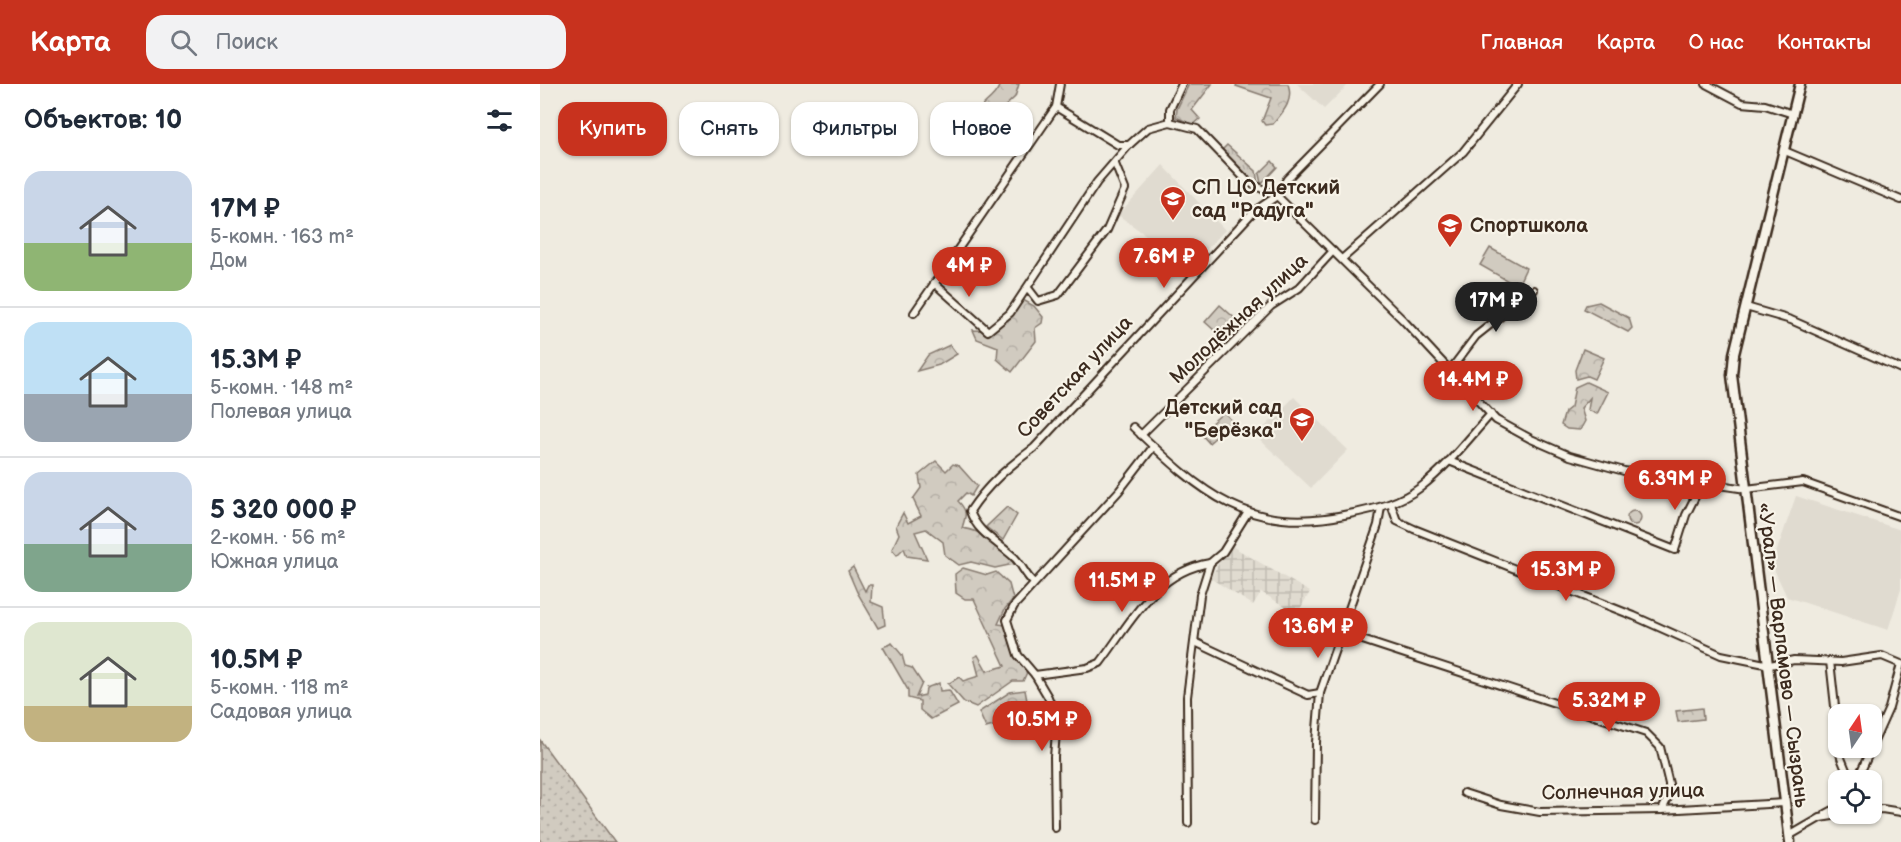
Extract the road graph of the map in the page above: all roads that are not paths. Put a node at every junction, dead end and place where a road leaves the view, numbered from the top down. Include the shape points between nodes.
1 (1060, 84) edge
2 (1182, 84) edge
3 (1380, 84) edge
4 (1518, 84) edge
5 (1706, 84) edge
6 (1800, 84) edge
7 (1056, 108) junction
8 (1793, 114) junction
9 (1170, 122) junction
10 (1129, 145) junction
11 (1785, 151) junction
12 (1115, 164) junction
13 (1277, 196) junction
14 (1901, 200) edge
15 (1333, 251) junction
16 (1342, 259) junction
17 (934, 284) junction
18 (1028, 288) junction
19 (1534, 290) dead end
20 (1746, 307) junction
21 (914, 313) dead end
22 (1451, 369) junction
23 (1901, 369) edge
24 (1491, 414) junction
25 (1133, 428) dead end
26 (1141, 435) junction
27 (1153, 447) junction
28 (1449, 461) junction
29 (1702, 483) junction
30 (1746, 489) junction
31 (1391, 504) junction
32 (1381, 507) junction
33 (1248, 512) junction
34 (1901, 517) edge
35 (1210, 563) junction
36 (1034, 584) junction
37 (1341, 633) junction
38 (1195, 642) junction
39 (1830, 661) junction
40 (1901, 664) edge
41 (1770, 665) junction
42 (1035, 675) junction
43 (1320, 693) junction
44 (1835, 704) edge
45 (1882, 724) edge
46 (1464, 793) dead end
47 (1785, 803) junction
48 (1882, 808) edge
49 (1662, 810) junction
50 (1901, 812) edge
51 (1828, 813) edge
52 (1828, 817) edge
53 (1820, 818) junction
54 (1315, 820) dead end
55 (1188, 823) dead end
56 (1054, 828) dead end
57 (1789, 839) edge

1 - 7 street
2 - 9 street via 1170,109
3 - 13 street, Советская улица via 1287,180
4 - 16 street via 1463,152
5 - 8 street via 1742,103
6 - 8 main road, «Урал» — Варламово — Сызрань
7 - 10 street via 1118,145
7 - 17 street
8 - 11 main road, «Урал» — Варламово — Сызрань
9 - 10 street via 1148,128
9 - 13 street via 1197,129 1248,182
10 - 12 street
11 - 14 street
11 - 20 main road, «Урал» — Варламово — Сызрань
12 - 18 street via 1097,182
12 - 18 street via 1125,189 1107,230 1058,295 1038,301
13 - 15 street
13 - 36 street, Советская улица via 1253,212 1034,448 1002,471 970,511 974,525 1017,560
15 - 16 street
15 - 26 street, Молодёжная улица via 1299,288 1271,306
16 - 22 street
17 - 18 street via 988,331 1010,313
17 - 21 street
19 - 22 street via 1476,336
20 - 23 street via 1791,320
20 - 30 main road, «Урал» — Варламово — Сызрань via 1732,375
22 - 24 street
24 - 28 street
24 - 29 street via 1531,439 1570,456 1624,471
25 - 26 street
26 - 27 street
27 - 33 street via 1200,488 1230,507
27 - 36 street via 1119,492
28 - 29 street via 1675,550
28 - 31 street via 1421,487
29 - 30 street
30 - 34 street via 1803,482
30 - 41 main road, «Урал» — Варламово — Сызрань
31 - 32 street
31 - 41 street via 1397,521 1414,529 1634,616 1721,655
32 - 33 street via 1317,521 1266,518
32 - 37 street
33 - 35 street via 1223,552
35 - 38 street via 1200,595
35 - 42 street via 1169,577 1100,663
36 - 42 street via 1007,620 1018,655
37 - 43 street
37 - 49 street via 1654,738 1669,784 1669,796
38 - 43 street via 1308,695
38 - 55 street via 1187,697
39 - 40 street via 1882,656
39 - 41 street via 1794,660
39 - 44 street
40 - 45 street
41 - 47 main road, «Урал» — Варламово — Сызрань
42 - 56 street via 1057,720
43 - 54 street
46 - 49 street, Солнечная улица via 1540,812
47 - 49 street, Солнечная улица
47 - 57 main road, «Урал» — Варламово — Сызрань
48 - 50 street
51 - 53 street
52 - 53 street
53 - 57 street

